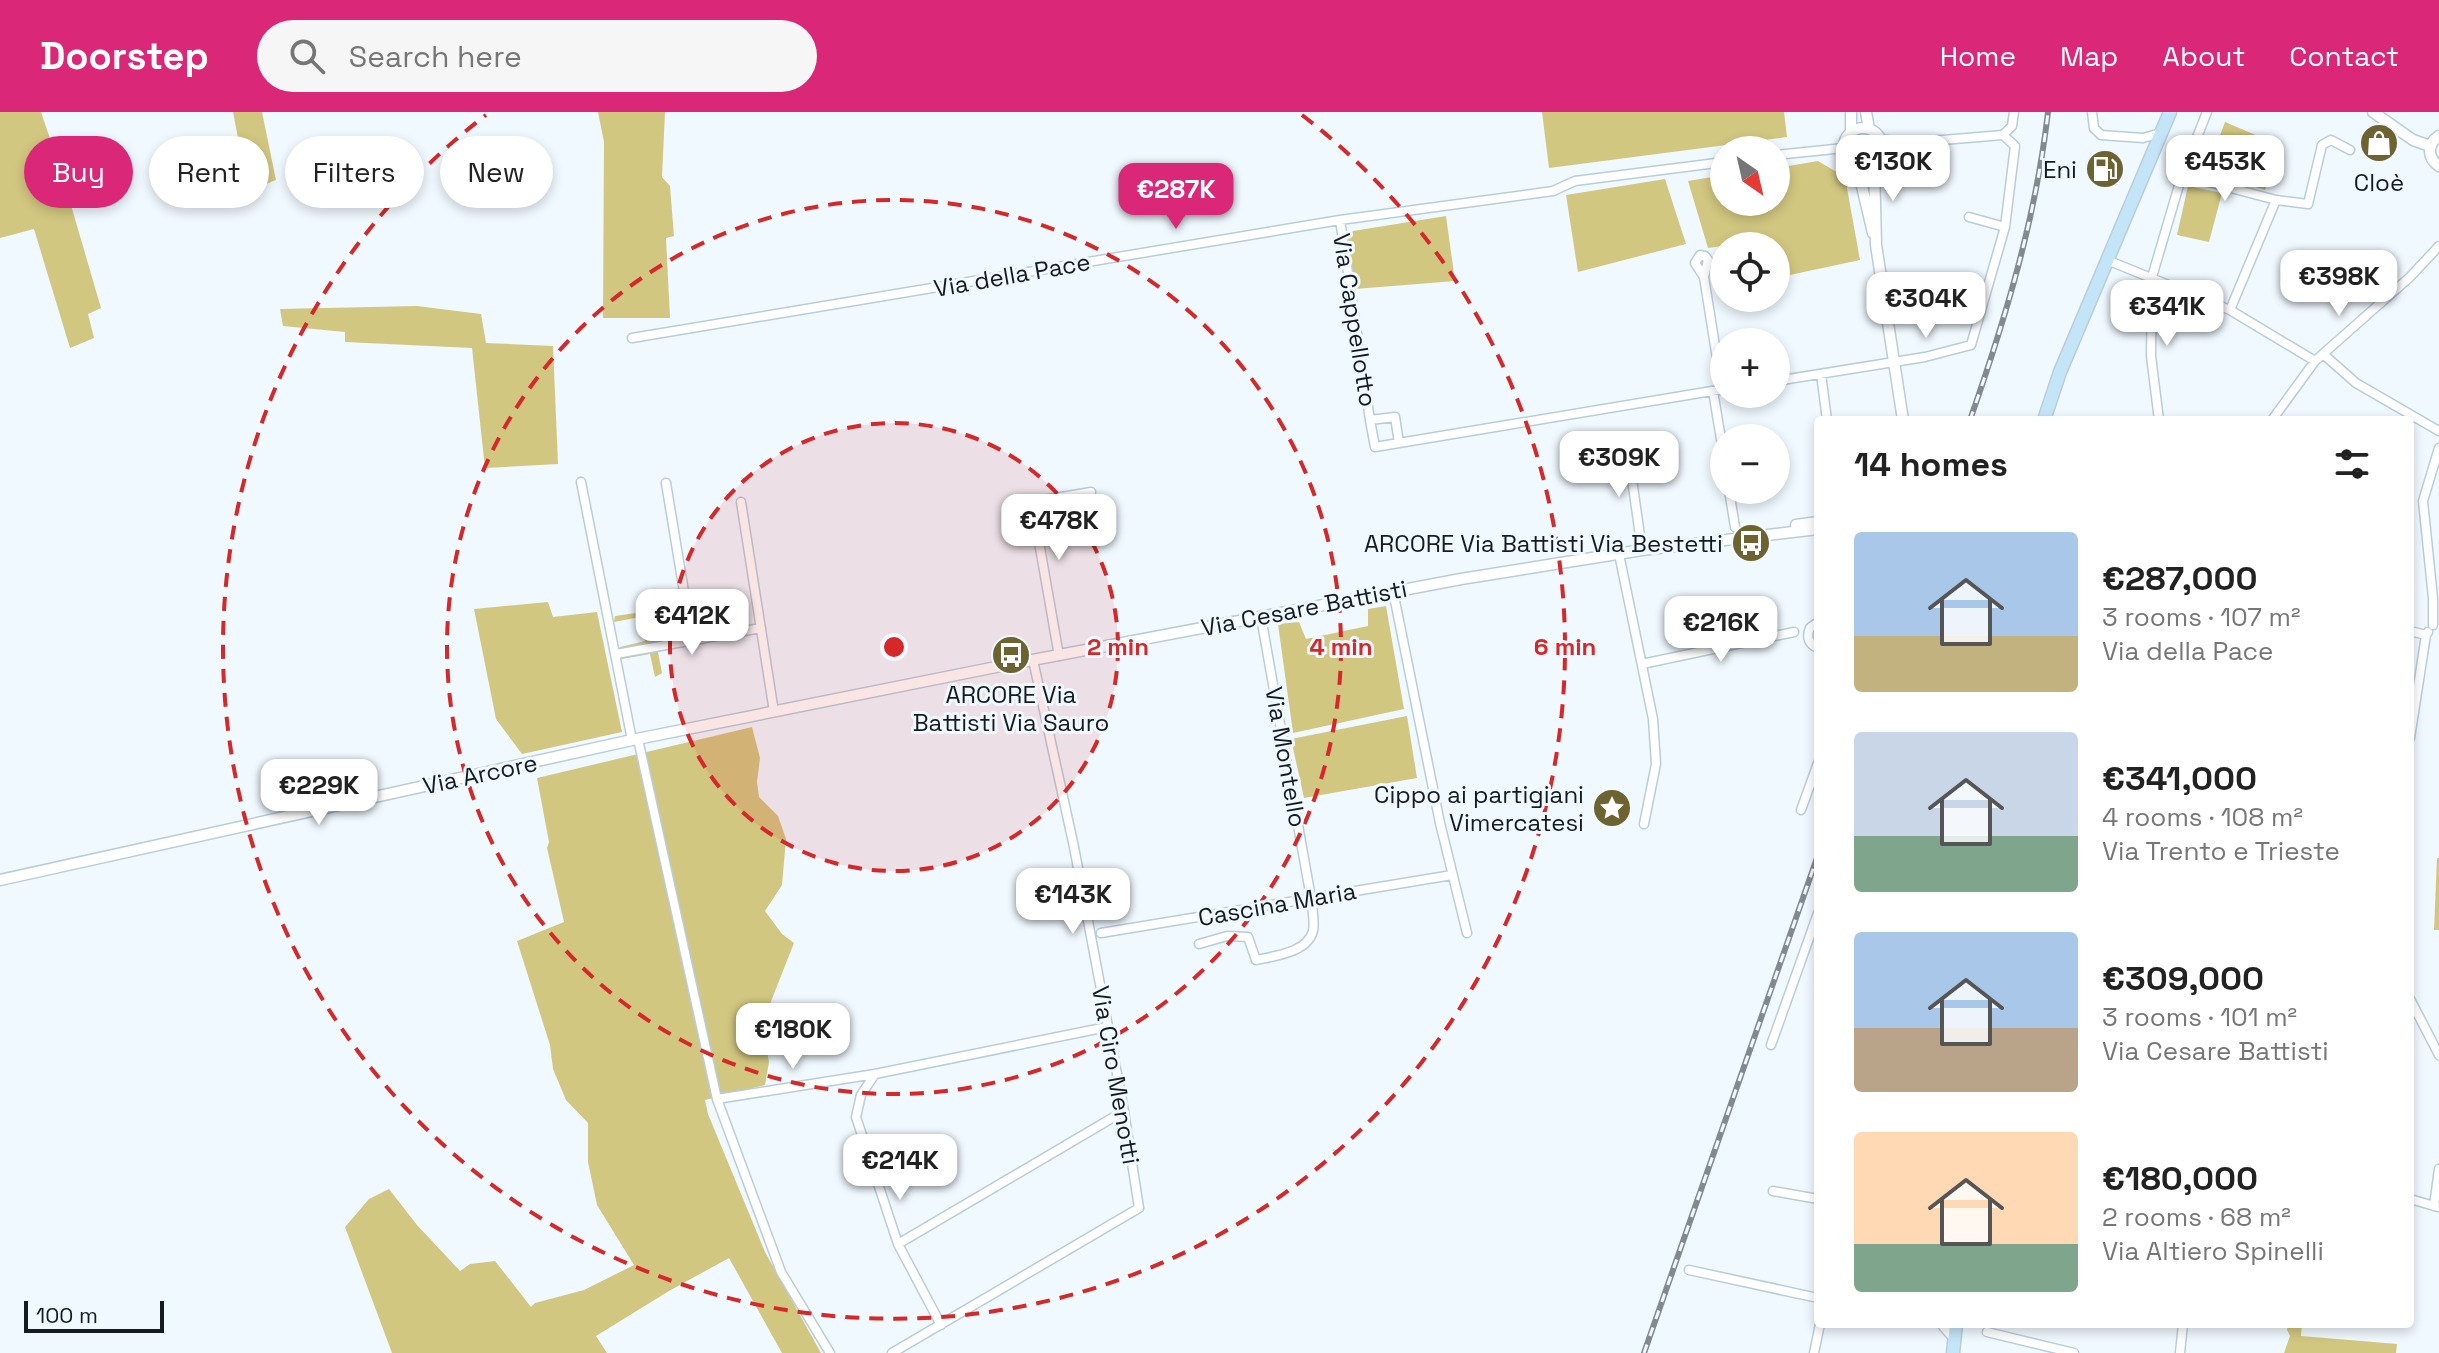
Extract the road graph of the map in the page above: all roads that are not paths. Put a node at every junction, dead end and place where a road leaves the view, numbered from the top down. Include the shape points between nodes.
1 (1851, 112) edge
2 (1866, 112) edge
3 (2014, 112) edge
4 (2092, 112) edge
5 (2170, 112) edge
6 (2207, 112) edge
7 (2373, 112) edge
8 (1869, 129) junction
9 (1851, 132) junction
10 (2161, 133) junction
11 (2003, 135) junction
12 (2439, 136) edge
13 (1880, 139) junction
14 (1906, 143) junction
15 (2430, 146) junction
16 (1844, 148) junction
17 (2350, 150) dead end
18 (1882, 152) junction
19 (1790, 154) edge
20 (1874, 163) junction
21 (1710, 164) edge
22 (1857, 165) junction
23 (2439, 166) edge
24 (2182, 175) junction
25 (2276, 200) junction
26 (1969, 217) dead end
27 (1340, 220) junction
28 (2005, 227) junction
29 (1876, 245) junction
30 (2439, 246) edge
31 (2107, 260) junction
32 (1704, 277) dead end
33 (2152, 277) junction
34 (2230, 310) junction
35 (1711, 328) edge
36 (632, 338) dead end
37 (2323, 354) junction
38 (2315, 361) junction
39 (1893, 362) junction
40 (1821, 374) junction
41 (1790, 379) edge
42 (1710, 392) edge
43 (1826, 416) edge
44 (1901, 416) edge
45 (2045, 416) edge
46 (2158, 416) edge
47 (2275, 416) edge
48 (2413, 416) edge
49 (2414, 417) edge
50 (1370, 420) junction
51 (2439, 431) edge
52 (1399, 443) junction
53 (1627, 444) dead end
54 (2439, 448) edge
55 (581, 482) dead end
56 (666, 483) dead end
57 (1091, 492) dead end
58 (741, 502) dead end
59 (1731, 504) edge
60 (1814, 523) edge
61 (1735, 527) dead end
62 (1814, 529) edge
63 (1696, 543) junction
64 (1642, 550) junction
65 (1619, 554) junction
66 (1393, 591) junction
67 (1261, 617) junction
68 (2436, 626) edge
69 (761, 628) junction
70 (1812, 629) edge
71 (2414, 632) edge
72 (2426, 635) junction
73 (692, 640) junction
74 (616, 654) junction
75 (1059, 656) junction
76 (1033, 660) junction
77 (1642, 664) junction
78 (774, 712) junction
79 (2414, 712) edge
80 (635, 740) junction
81 (1814, 774) edge
82 (1801, 810) dead end
83 (1644, 824) dead end
84 (1452, 875) junction
85 (0, 880) edge
86 (1311, 898) junction
87 (1814, 924) edge
88 (1101, 933) dead end
89 (1467, 933) dead end
90 (1199, 944) dead end
91 (2414, 1007) edge
92 (1107, 1027) junction
93 (1771, 1045) dead end
94 (2439, 1055) edge
95 (875, 1074) junction
96 (717, 1099) junction
97 (1124, 1111) junction
98 (2439, 1169) edge
99 (1773, 1191) dead end
100 (1814, 1198) edge
101 (2414, 1200) edge
102 (2436, 1207) edge
103 (898, 1244) junction
104 (1689, 1270) dead end
105 (1814, 1297) edge
106 (941, 1325) junction
107 (1819, 1328) edge
108 (1946, 1328) edge
109 (1955, 1328) edge
110 (1962, 1328) edge
111 (2183, 1328) edge
112 (1987, 1332) dead end
113 (1954, 1339) junction
114 (830, 1353) edge
115 (892, 1353) edge
116 (1814, 1353) edge
117 (1953, 1353) edge
118 (1961, 1353) edge
119 (2074, 1353) edge
120 (2180, 1353) edge

1 - 9 street
2 - 8 street
3 - 11 street via 2012,126
4 - 10 street via 2101,135 2143,138
5 - 10 main road
6 - 24 street
7 - 15 street
8 - 9 street
8 - 13 street
9 - 16 street
10 - 31 main road
11 - 14 street
11 - 28 street via 2015,149
12 - 15 street
13 - 14 street
13 - 18 street
14 - 18 street
15 - 23 street via 2430,156
16 - 19 street
16 - 22 street
17 - 25 street via 2331,140 2322,145 2308,204
18 - 20 street
20 - 22 street
20 - 29 street
21 - 27 street, Via della Pace
22 - 29 street
24 - 25 street
24 - 33 street
25 - 34 street
26 - 28 street
27 - 36 street, Via della Pace
27 - 50 street, Via Cappellotto
28 - 39 street via 1969,346
29 - 39 street
30 - 37 street
31 - 33 street
31 - 45 main road
32 - 35 street
33 - 34 street
33 - 46 street via 2151,356
34 - 38 street
37 - 38 street
37 - 48 street via 2367,390
38 - 47 street
39 - 40 street
39 - 44 street
40 - 41 street
40 - 43 street
42 - 52 street
49 - 51 street
50 - 52 street, Via Cappellotto via 1395,417
50 - 52 street, Via Cappellotto via 1375,447
53 - 64 street
54 - 68 street via 2423,501
55 - 74 street
56 - 73 street
57 - 75 street via 1032,502
58 - 69 street
59 - 61 street
60 - 63 street, Via Cesare Battisti
62 - 63 street, Via Cesare Battisti
63 - 64 street, Via Cesare Battisti
64 - 65 street, Via Cesare Battisti
65 - 66 street, Via Cesare Battisti
65 - 77 street
66 - 67 street, Via Cesare Battisti
66 - 84 street
67 - 75 street, Via Cesare Battisti
67 - 86 street, Via Montello
68 - 72 street
69 - 73 street
69 - 78 street
70 - 77 street
71 - 72 street
72 - 79 street
73 - 74 street
74 - 80 street
75 - 76 street, Via Cesare Battisti
76 - 78 street, Via Cesare Battisti
76 - 92 street, Via Ciro Menotti
77 - 83 street via 1656,764
78 - 80 street, Via Cesare Battisti
80 - 85 street, Via Arcore
80 - 96 street
81 - 82 street
84 - 86 street, Cascina Maria
84 - 89 street
86 - 88 street, Cascina Maria
86 - 90 street, Via Montello via 1313,932 1292,952 1256,960 1248,937
87 - 93 street
91 - 94 street
92 - 95 street
92 - 97 street, Via Ciro Menotti
95 - 96 street
95 - 103 street via 861,1095 856,1117
96 - 114 street via 781,1272
97 - 103 street
97 - 106 street, Via Ciro Menotti via 1139,1208
98 - 102 street
99 - 100 street
101 - 102 street
103 - 106 street
104 - 105 street
106 - 115 street
107 - 116 street
108 - 113 street
109 - 113 main road
110 - 118 main road
111 - 120 street
112 - 119 street
113 - 117 main road

